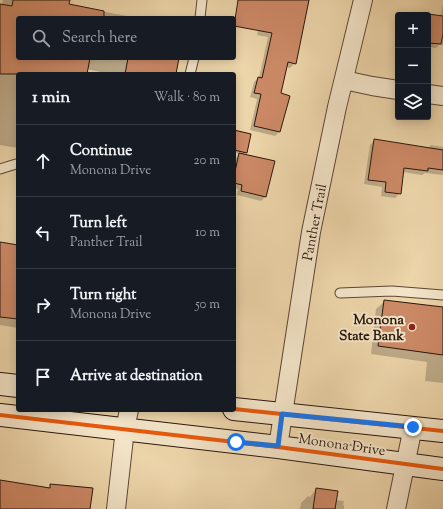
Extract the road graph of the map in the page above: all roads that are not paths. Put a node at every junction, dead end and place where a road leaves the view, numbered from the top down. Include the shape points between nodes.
1 (202, 0) edge
2 (362, 0) edge
3 (200, 16) edge
4 (194, 60) edge
5 (190, 72) edge
6 (344, 80) junction
7 (395, 90) edge
8 (431, 94) edge
9 (443, 96) edge
10 (16, 164) edge
11 (0, 169) edge
12 (340, 293) dead end
13 (443, 295) edge
14 (0, 384) edge
15 (16, 386) edge
16 (236, 409) edge
17 (282, 414) junction
18 (0, 415) edge
19 (127, 420) edge
20 (413, 427) junction
21 (443, 431) edge
22 (278, 446) junction
23 (404, 464) junction
24 (443, 469) edge
25 (116, 509) edge
26 (396, 509) edge

1 - 3 lane
2 - 6 street, Panther Trail
4 - 5 lane
6 - 7 street
6 - 17 street, Panther Trail via 312,232
8 - 9 street
10 - 11 lane
12 - 13 lane via 392,291
14 - 15 street
16 - 17 street, Monona Drive
17 - 20 street, Monona Drive
17 - 22 street, Panther Trail
18 - 19 street, Monona Drive
19 - 22 street, Monona Drive
19 - 25 street
20 - 21 street, Monona Drive
20 - 23 street
22 - 23 street, Monona Drive
23 - 24 street, Monona Drive
23 - 26 street

